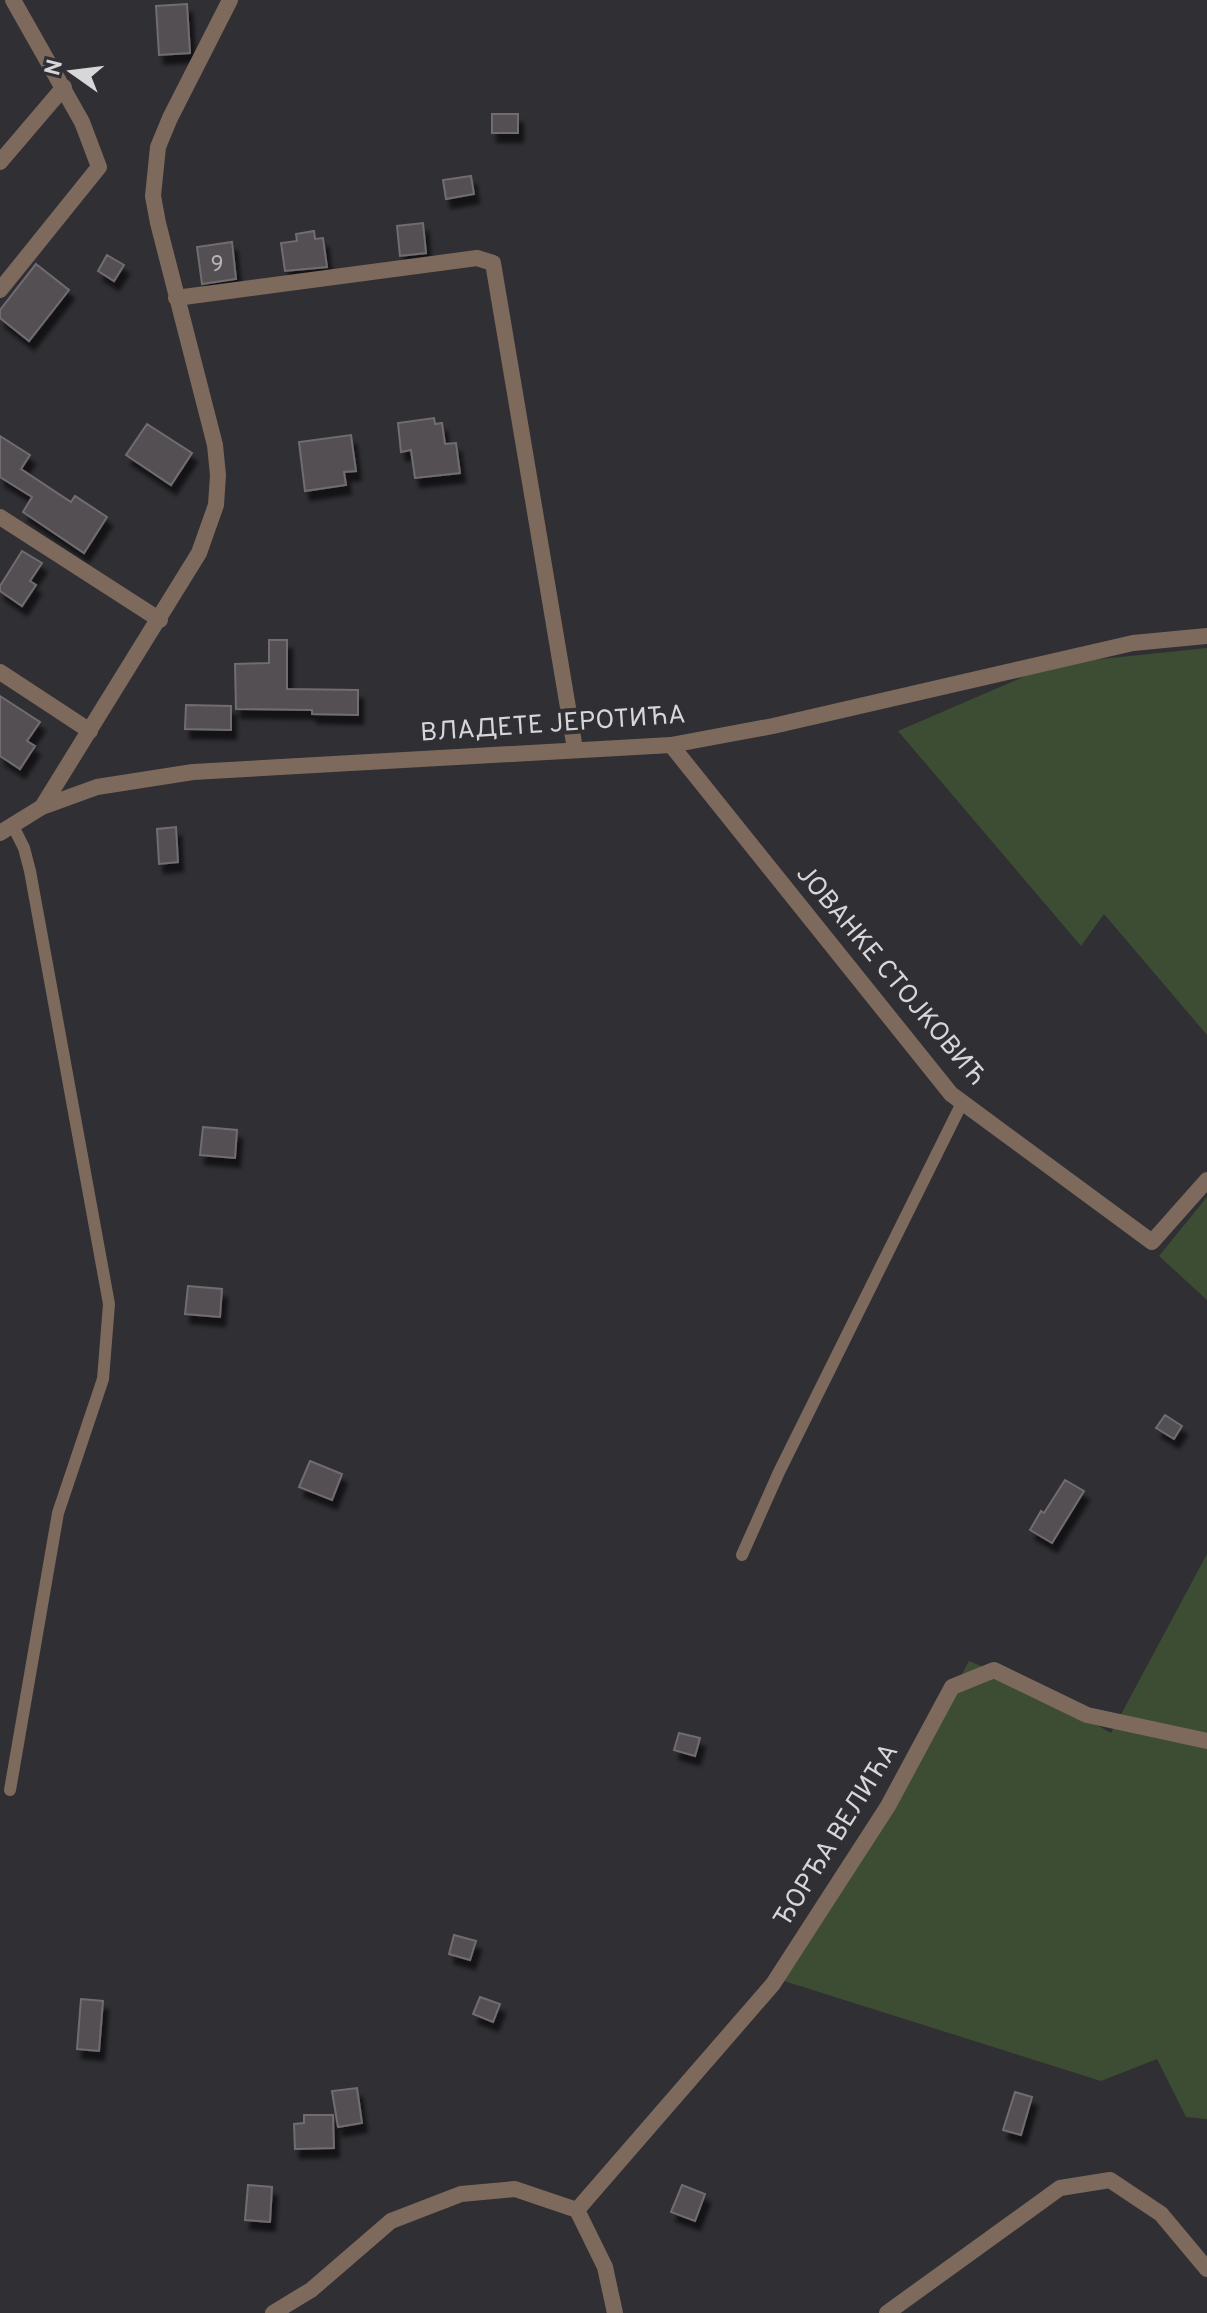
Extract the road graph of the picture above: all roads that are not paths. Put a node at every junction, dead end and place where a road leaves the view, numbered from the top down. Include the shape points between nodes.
1 (13, 0) edge
2 (230, 0) edge
3 (64, 87) junction
4 (0, 162) edge
5 (0, 290) edge
6 (176, 298) junction
7 (0, 517) edge
8 (160, 620) junction
9 (1207, 636) edge
10 (0, 672) edge
11 (90, 731) junction
12 (671, 745) junction
13 (575, 749) junction
14 (42, 807) junction
15 (4, 823) edge
16 (962, 1103) junction
17 (1207, 1180) edge
18 (742, 1555) dead end
19 (1207, 1741) edge
20 (10, 1790) dead end
21 (577, 2210) junction
22 (1207, 2269) edge
23 (273, 2313) edge
24 (615, 2313) edge
25 (887, 2313) edge

1 - 3 street
2 - 6 street via 158,147 153,196
3 - 4 street
3 - 5 street via 99,167
6 - 8 street via 215,445 218,475 209,529
6 - 13 street via 477,258 493,263
7 - 8 street
8 - 11 street
9 - 12 street, ВЛАДЕТЕ ЈЕРОТИЋА via 1133,643
10 - 11 street
11 - 14 street
12 - 13 street, ВЛАДЕТЕ ЈЕРОТИЋА
12 - 16 street, ЈОВАНКЕ СТОЈКОВИЋ
13 - 14 street, ВЛАДЕТЕ ЈЕРОТИЋА via 193,772 97,787
14 - 15 street, ВЛАДЕТЕ ЈЕРОТИЋА
15 - 20 lane via 24,848 30,871 109,1304 103,1379 58,1513
16 - 17 street, ЈОВАНКЕ СТОЈКОВИЋ via 1152,1242
16 - 18 lane
19 - 21 street, ЂОРЂА ВЕЛИЋА via 1087,1715 994,1670 952,1687 888,1806 773,1984
21 - 23 street via 515,2189 461,2194 391,2221 311,2290
21 - 24 street via 605,2267
22 - 25 street via 1161,2214 1110,2180 1060,2188

